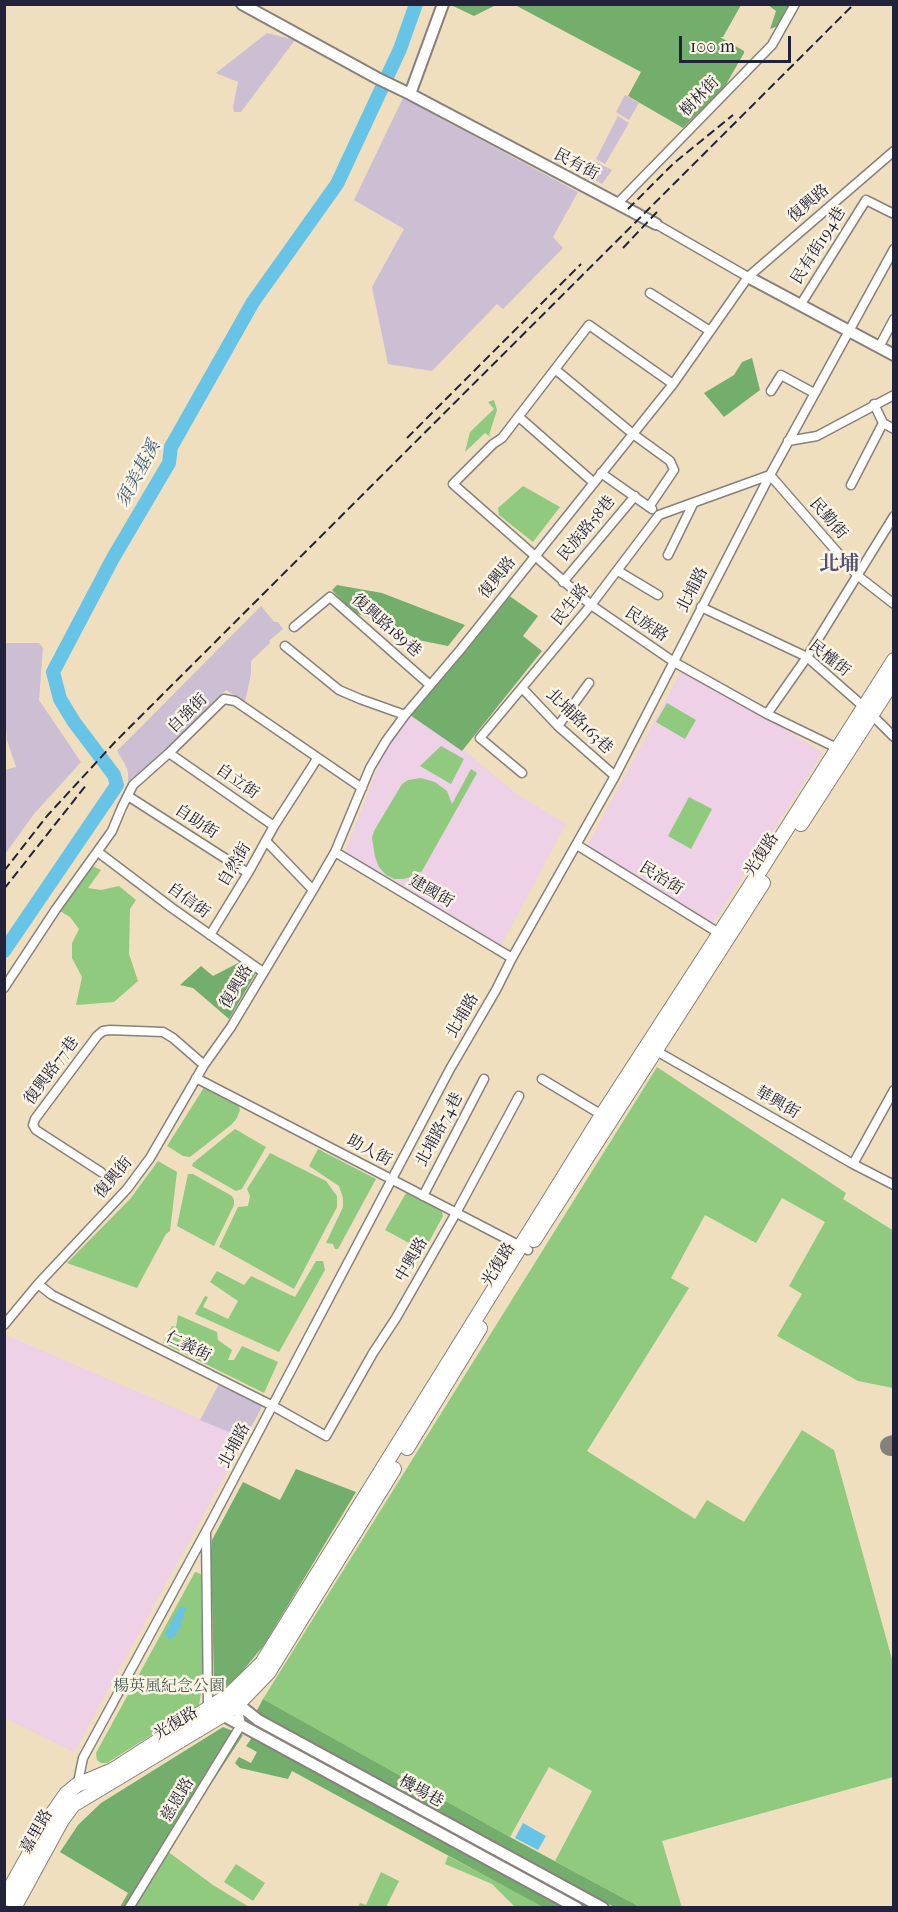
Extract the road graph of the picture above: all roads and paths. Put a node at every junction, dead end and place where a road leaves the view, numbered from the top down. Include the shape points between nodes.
1 (242, 4) edge
2 (443, 4) edge
3 (795, 4) edge
4 (406, 92) junction
5 (894, 151) edge
6 (617, 204) junction
7 (894, 214) edge
8 (656, 224) joint
9 (894, 249) edge
10 (748, 278) junction
11 (650, 293) dead end
12 (801, 304) junction
13 (894, 319) edge
14 (710, 331) junction
15 (850, 331) junction
16 (879, 347) junction
17 (894, 356) edge
18 (556, 370) junction
19 (673, 384) junction
20 (771, 391) dead end
21 (814, 393) junction
22 (894, 394) edge
23 (874, 404) junction
24 (519, 417) junction
25 (883, 423) junction
26 (894, 429) edge
27 (633, 434) junction
28 (789, 441) junction
29 (601, 473) junction
30 (770, 475) junction
31 (593, 482) junction
32 (851, 484) dead end
33 (635, 496) junction
34 (693, 504) junction
35 (649, 507) junction
36 (659, 515) junction
37 (894, 516) edge
38 (668, 555) dead end
39 (534, 557) junction
40 (618, 571) junction
41 (858, 576) junction
42 (562, 582) junction
43 (658, 596) dead end
44 (894, 604) edge
45 (591, 605) junction
46 (701, 607) junction
47 (294, 627) dead end
48 (285, 646) dead end
49 (807, 657) junction
50 (894, 660) edge
51 (674, 662) junction
52 (894, 680) edge
53 (589, 683) dead end
54 (430, 685) junction
55 (523, 689) junction
56 (868, 711) junction
57 (767, 714) junction
58 (405, 715) junction
59 (558, 726) junction
60 (894, 737) edge
61 (842, 751) junction
62 (170, 753) junction
63 (317, 759) junction
64 (522, 773) dead end
65 (615, 777) junction
66 (363, 788) junction
67 (128, 796) junction
68 (274, 826) junction
69 (266, 841) junction
70 (577, 845) junction
71 (98, 852) junction
72 (335, 852) junction
73 (248, 873) junction
74 (313, 890) junction
75 (210, 935) junction
76 (724, 936) junction
77 (512, 958) junction
78 (263, 972) junction
79 (4, 988) edge
80 (652, 1048) junction
81 (204, 1065) junction
82 (196, 1078) junction
83 (484, 1079) dead end
84 (542, 1079) dead end
85 (894, 1090) edge
86 (519, 1096) dead end
87 (602, 1115) junction
88 (853, 1164) junction
89 (101, 1172) dead end
90 (392, 1180) junction
91 (894, 1185) edge
92 (423, 1196) junction
93 (456, 1213) junction
94 (524, 1248) junction
95 (38, 1284) junction
96 (4, 1325) edge
97 (273, 1406) junction
98 (326, 1436) joint
99 (206, 1533) junction
100 (233, 1700) junction
101 (208, 1708) junction
102 (224, 1715) junction
103 (241, 1725) junction
104 (293, 1739) junction
105 (287, 1750) junction
106 (77, 1785) junction
107 (74, 1805) junction
108 (4, 1899) edge
109 (14, 1908) edge
110 (129, 1908) edge
111 (577, 1908) edge
112 (603, 1908) edge

1 - 4 street, 民有街
2 - 4 street
3 - 6 street, 樹林街 via 772,45
4 - 6 street, 民有街
5 - 10 street, 復興路
6 - 8 street, 民有街
7 - 12 street, 民有街194巷 via 866,200
8 - 10 street, 民有街
9 - 15 street, 北埔路
10 - 12 street, 民有街
10 - 14 street, 復興路
11 - 14 street
12 - 15 street, 民有街
13 - 16 street
14 - 19 street, 復興路
15 - 16 street, 民有街
15 - 21 street, 北埔路
16 - 17 street, 民有街
18 - 19 street via 589,325
18 - 24 street
18 - 27 street
19 - 27 street, 復興路
20 - 21 street via 782,375
21 - 28 street, 北埔路
22 - 23 street
23 - 25 street
23 - 28 street via 817,436
24 - 31 street
24 - 39 street, 民族路 via 453,484
25 - 26 street
25 - 32 street
27 - 29 street, 復興路
27 - 35 street via 670,461 674,470
28 - 30 street, 北埔路
29 - 31 street, 復興路
29 - 33 street
30 - 34 street
30 - 41 street, 民勤街
30 - 46 street, 北埔路
31 - 39 street, 復興路
33 - 35 street
33 - 42 street, 民族路58巷
34 - 36 street
34 - 38 street
35 - 36 street
36 - 40 street, 民生路
37 - 41 street
39 - 42 street, 民族路
39 - 54 street, 復興路
40 - 43 street
40 - 45 street, 民生路
41 - 44 street, 民勤街
41 - 49 street
42 - 45 street, 民族路
45 - 51 street, 民族路
45 - 55 street, 民生路
46 - 49 street, 民權街
46 - 51 street, 北埔路
47 - 54 street, 復興路189巷 via 330,597
48 - 58 street via 339,690
49 - 56 street, 民權街
49 - 57 street
50 - 56 main road, 光復路
51 - 57 street, 民族路
51 - 65 street, 北埔路
52 - 56 main road, 光復路
53 - 59 street
54 - 58 street, 復興路
55 - 59 street, 北埔路163巷
55 - 64 street, 民生路 via 480,738
56 - 60 street, 民權街
56 - 61 main road, 光復路
57 - 61 street, 民族路
58 - 66 street, 復興路 via 370,768
59 - 65 street, 北埔路163巷
61 - 76 main road, 光復路
62 - 63 street, 自強街 via 224,699 235,701
62 - 67 street, 自強街 via 133,785
62 - 68 street, 自立街
63 - 66 street, 自強街
63 - 68 street
65 - 70 street, 北埔路
66 - 72 street, 復興路
67 - 71 street, 自強街
67 - 73 street, 自助街
68 - 69 street
69 - 73 street, 自然街
69 - 74 street
70 - 76 street, 民治街
70 - 77 street, 北埔路
71 - 75 street, 自信街
71 - 79 street, 自強街
72 - 74 street, 復興路
72 - 77 street, 建國街
73 - 75 street, 自然街
74 - 78 street, 復興路
75 - 78 street, 自信街
76 - 80 main road, 光復路
77 - 90 street, 北埔路
78 - 81 street, 復興路
80 - 87 main road, 光復路
80 - 88 street, 華興街
80 - 94 main road, 光復路
81 - 82 street, 復興路
81 - 89 street, 復興路77巷 via 163,1032 110,1030 97,1036 33,1125
82 - 90 street, 助人街
82 - 95 street, 復興街 via 140,1173
83 - 92 street, 北埔路74巷
84 - 87 street
85 - 88 street
86 - 93 street, 中興路
87 - 94 main road, 光復路
88 - 91 street, 華興街
90 - 92 street, 助人街
90 - 97 street, 北埔路
92 - 93 street, 助人街
93 - 94 street, 助人街
93 - 98 street, 中興路
94 - 100 main road, 光復路 via 268,1673
95 - 96 street, 復興街
95 - 97 street, 仁義街 via 52,1295
97 - 98 street, 仁義街
97 - 99 street, 北埔路
99 - 101 street
99 - 106 street, 北埔路 via 83,1758
100 - 101 main road, 光復路
100 - 102 main road, 光復路
100 - 103 street
100 - 104 street, 機場巷 via 258,1720
101 - 102 street, 機場巷
101 - 106 main road, 光復路 via 113,1770
102 - 103 street, 機場巷
102 - 107 main road, 光復路
103 - 105 street, 機場巷
103 - 110 street, 慈恩路
104 - 105 street
104 - 112 street, 機場巷
105 - 111 street, 機場巷
106 - 107 street, 北埔路
106 - 108 main road, 嘉里路 via 59,1802
107 - 109 main road, 嘉里路

